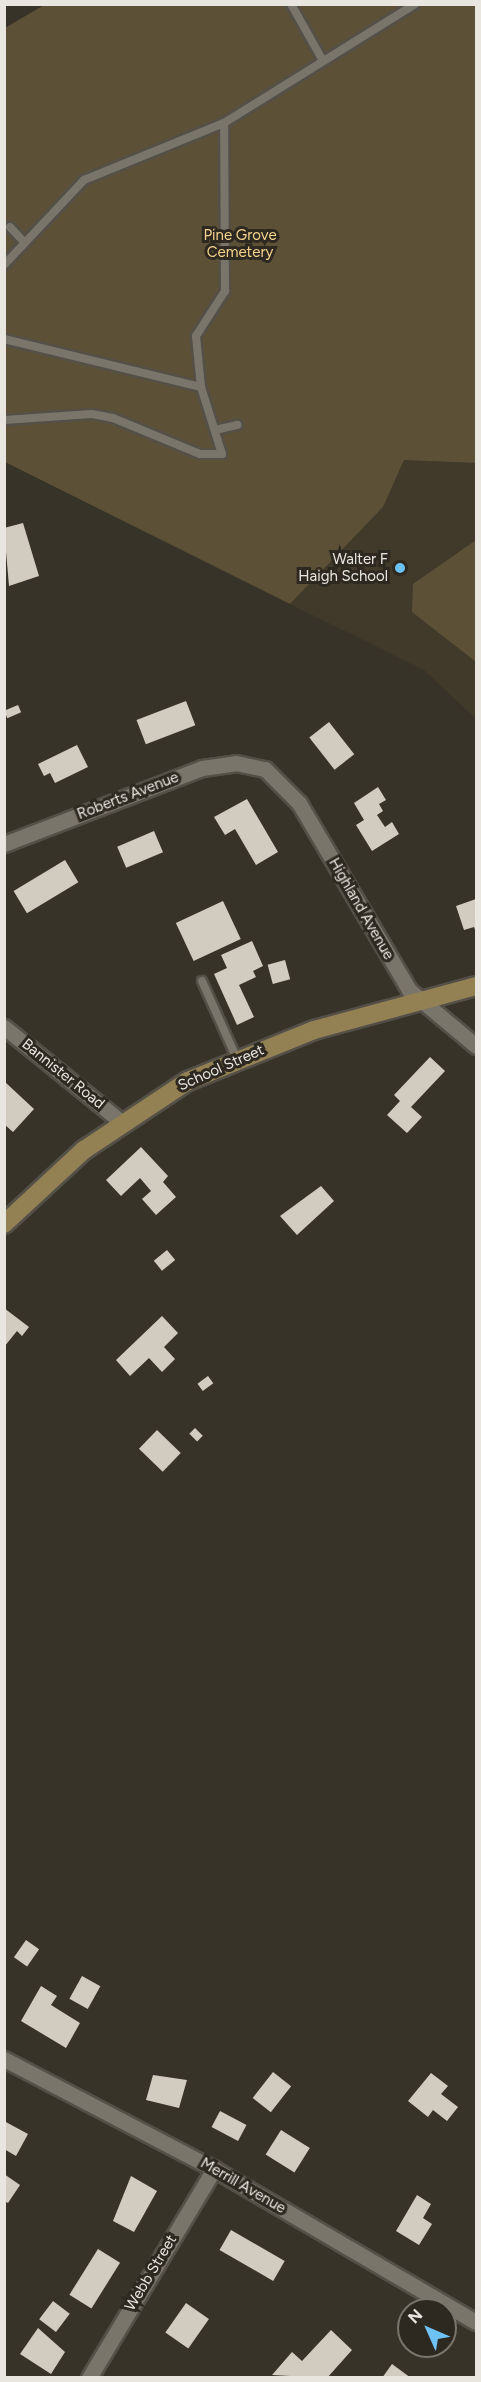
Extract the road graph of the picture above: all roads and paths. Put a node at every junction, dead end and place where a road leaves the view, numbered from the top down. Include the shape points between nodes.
1 (291, 4) edge
2 (415, 4) edge
3 (322, 59) junction
4 (225, 123) junction
5 (10, 227) dead end
6 (24, 242) junction
7 (4, 265) edge
8 (4, 339) edge
9 (201, 387) junction
10 (4, 420) edge
11 (237, 425) dead end
12 (215, 430) junction
13 (255, 765) joint
14 (4, 843) edge
15 (202, 981) dead end
16 (477, 986) edge
17 (422, 1000) junction
18 (4, 1027) edge
19 (477, 1046) edge
20 (237, 1059) junction
21 (120, 1122) junction
22 (4, 1224) edge
23 (4, 2059) edge
24 (214, 2169) junction
25 (477, 2322) edge
26 (89, 2378) edge

1 - 3 lane
2 - 3 lane
3 - 4 lane
4 - 6 lane via 84,180
4 - 9 lane via 225,291 196,336
5 - 6 lane
6 - 7 lane
8 - 9 lane
9 - 12 lane
10 - 12 lane via 92,414 112,418 200,454 222,454
11 - 12 lane
13 - 14 street, Roberts Avenue via 202,768
13 - 17 street, Highland Avenue via 275,776 292,793 395,969
15 - 20 lane
16 - 17 street, School Street
17 - 19 street, Highland Avenue
17 - 20 street, School Street via 363,1015
18 - 21 street, Bannister Road
20 - 21 street, School Street
21 - 22 street, School Street
23 - 24 street, Merrill Avenue
24 - 25 street, Merrill Avenue
24 - 26 street, Webb Street

